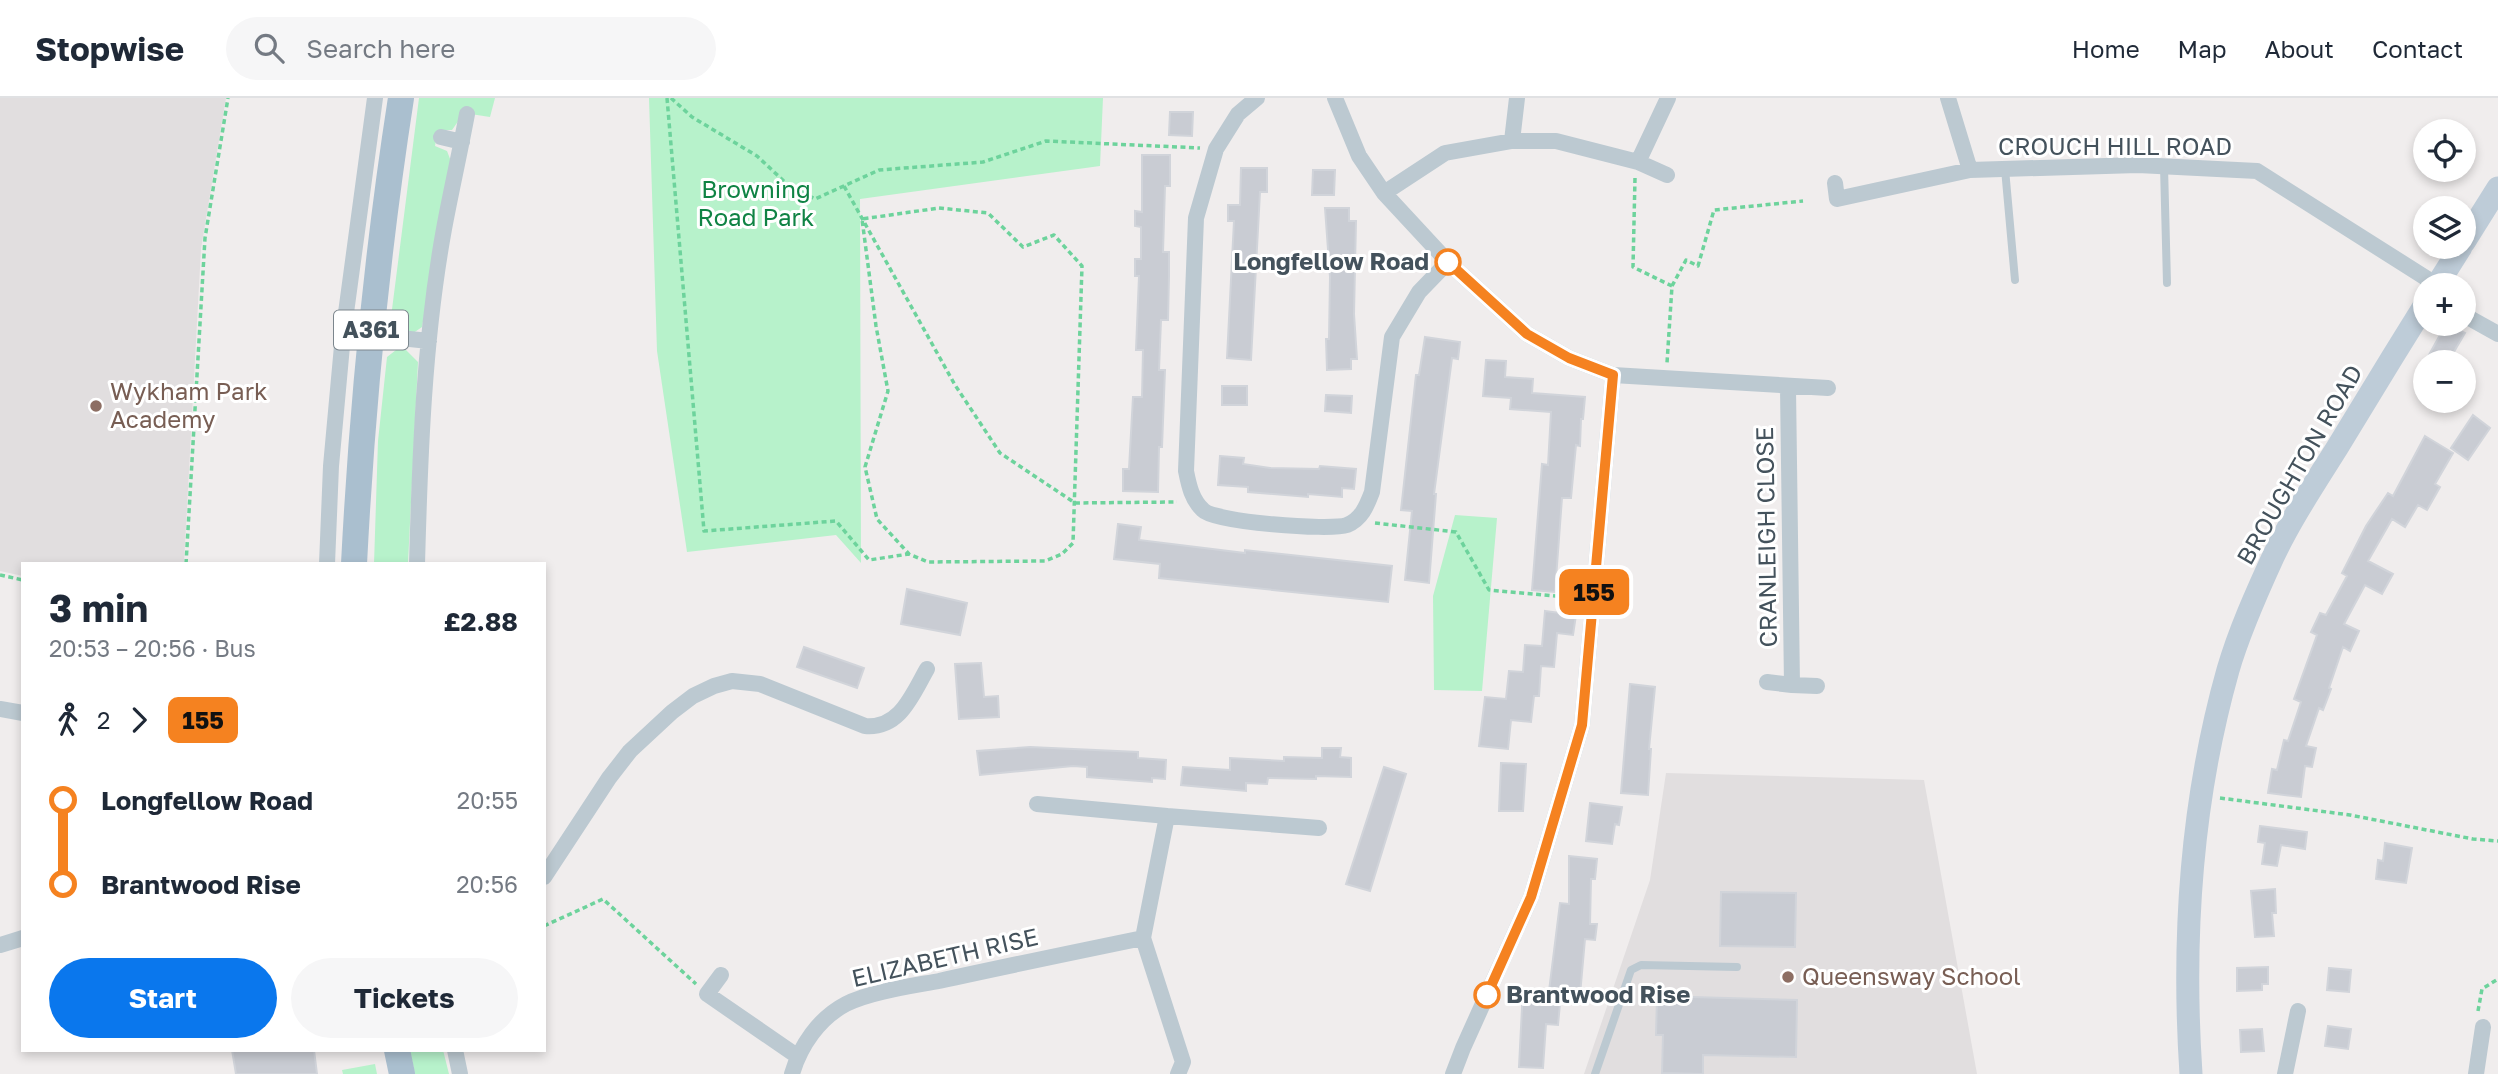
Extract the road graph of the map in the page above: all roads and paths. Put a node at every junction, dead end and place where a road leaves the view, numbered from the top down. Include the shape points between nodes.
1 (228, 98) edge
2 (375, 98) edge
3 (401, 98) edge
4 (669, 98) edge
5 (1257, 98) edge
6 (1335, 98) edge
7 (1517, 98) edge
8 (1668, 98) edge
9 (1948, 98) edge
10 (467, 114) dead end
11 (440, 137) dead end
12 (1512, 141) junction
13 (462, 142) junction
14 (1216, 149) junction
15 (1637, 161) junction
16 (2164, 166) junction
17 (2005, 169) junction
18 (1970, 170) junction
19 (1667, 175) dead end
20 (1835, 183) dead end
21 (844, 186) junction
22 (2498, 188) edge
23 (1384, 193) junction
24 (1803, 201) dead end
25 (862, 219) junction
26 (2476, 223) edge
27 (1448, 262) junction
28 (2418, 273) edge
29 (2014, 279) dead end
30 (2167, 283) dead end
31 (1672, 286) junction
32 (2476, 322) edge
33 (2413, 324) edge
34 (2498, 334) edge
35 (371, 335) junction
36 (429, 341) junction
37 (1613, 375) junction
38 (1667, 379) junction
39 (1788, 388) junction
40 (1828, 388) dead end
41 (1196, 502) junction
42 (1075, 503) junction
43 (1353, 521) junction
44 (909, 554) junction
45 (186, 562) edge
46 (327, 562) edge
47 (354, 562) edge
48 (417, 562) edge
49 (0, 575) edge
50 (21, 580) edge
51 (1593, 599) junction
52 (927, 669) dead end
53 (1768, 682) dead end
54 (1792, 685) junction
55 (1817, 686) dead end
56 (0, 709) edge
57 (21, 713) edge
58 (2200, 796) junction
59 (1037, 804) dead end
60 (1167, 816) junction
61 (1319, 828) dead end
62 (2498, 841) edge
63 (546, 874) edge
64 (546, 925) edge
65 (1143, 938) junction
66 (21, 939) edge
67 (0, 945) edge
68 (1737, 967) dead end
69 (721, 975) dead end
70 (2498, 979) edge
71 (707, 994) junction
72 (2298, 1011) dead end
73 (2483, 1027) joint
74 (397, 1052) edge
75 (455, 1052) edge
76 (797, 1056) junction
77 (402, 1074) edge
78 (460, 1074) edge
79 (792, 1074) edge
80 (1178, 1074) edge
81 (1454, 1074) edge
82 (1595, 1074) edge
83 (2191, 1074) edge
84 (2285, 1074) edge
85 (2476, 1074) edge

1 - 45 path via 205,238
2 - 46 street via 343,335
3 - 35 main road, A361
4 - 21 path via 757,156 787,184 815,199
4 - 44 path via 704,531 836,521 869,559
5 - 14 street via 1238,114
6 - 23 street via 1359,156
7 - 12 street
8 - 15 street
9 - 18 street, CROUCH HILL ROAD
10 - 13 street
11 - 13 street
12 - 15 street via 1556,141
12 - 23 street via 1445,153
13 - 36 street
14 - 21 path via 1046,141 983,162 879,170
14 - 41 street via 1196,218 1186,471
15 - 19 street
15 - 31 path via 1633,267
16 - 17 street, CROUCH HILL ROAD
16 - 28 street, CROUCH HILL ROAD via 2257,172
16 - 30 lane
17 - 18 street, CROUCH HILL ROAD
17 - 29 lane
18 - 20 street, CROUCH HILL ROAD via 1837,199
21 - 25 path
22 - 26 main road
23 - 27 street
24 - 31 path via 1714,210 1698,266 1686,260
25 - 42 path via 955,385 1000,453
25 - 42 path via 939,208 988,213 1023,247 1054,235 1082,266
25 - 44 path via 888,391 865,467 877,519
27 - 37 street via 1527,334 1569,358
27 - 43 street via 1419,292 1392,337 1372,492 1366,510
31 - 38 path
32 - 34 street
33 - 58 main road, BROUGHTON ROAD via 2274,555 2228,670
35 - 36 street
35 - 47 main road, A361
36 - 48 street
37 - 38 street
37 - 51 street
38 - 39 street
39 - 40 street
39 - 54 street, CRANLEIGH CLOSE
41 - 42 path
41 - 43 street via 1204,513 1223,519 1331,528
42 - 44 path via 1073,543 1045,561 928,562
43 - 51 path via 1456,532 1489,590
49 - 50 path
51 - 81 street via 1582,725 1531,897
52 - 63 street via 897,717 873,727 760,684 732,681 694,696 630,751
53 - 54 street, CRANLEIGH CLOSE
54 - 55 street, CRANLEIGH CLOSE
56 - 57 street
58 - 62 path via 2350,815
58 - 83 main road, BROUGHTON ROAD via 2189,930
59 - 60 street
60 - 61 street
60 - 65 street
64 - 71 path via 603,899
65 - 76 street, ELIZABETH RISE via 847,1003 822,1022
65 - 80 street via 1183,1062
66 - 67 street
68 - 82 lane via 1641,965 1631,970
69 - 71 street
70 - 73 path via 2482,989 2476,1026
71 - 76 street
72 - 84 street
73 - 85 street
74 - 77 main road
75 - 78 street
76 - 79 street, ELIZABETH RISE

